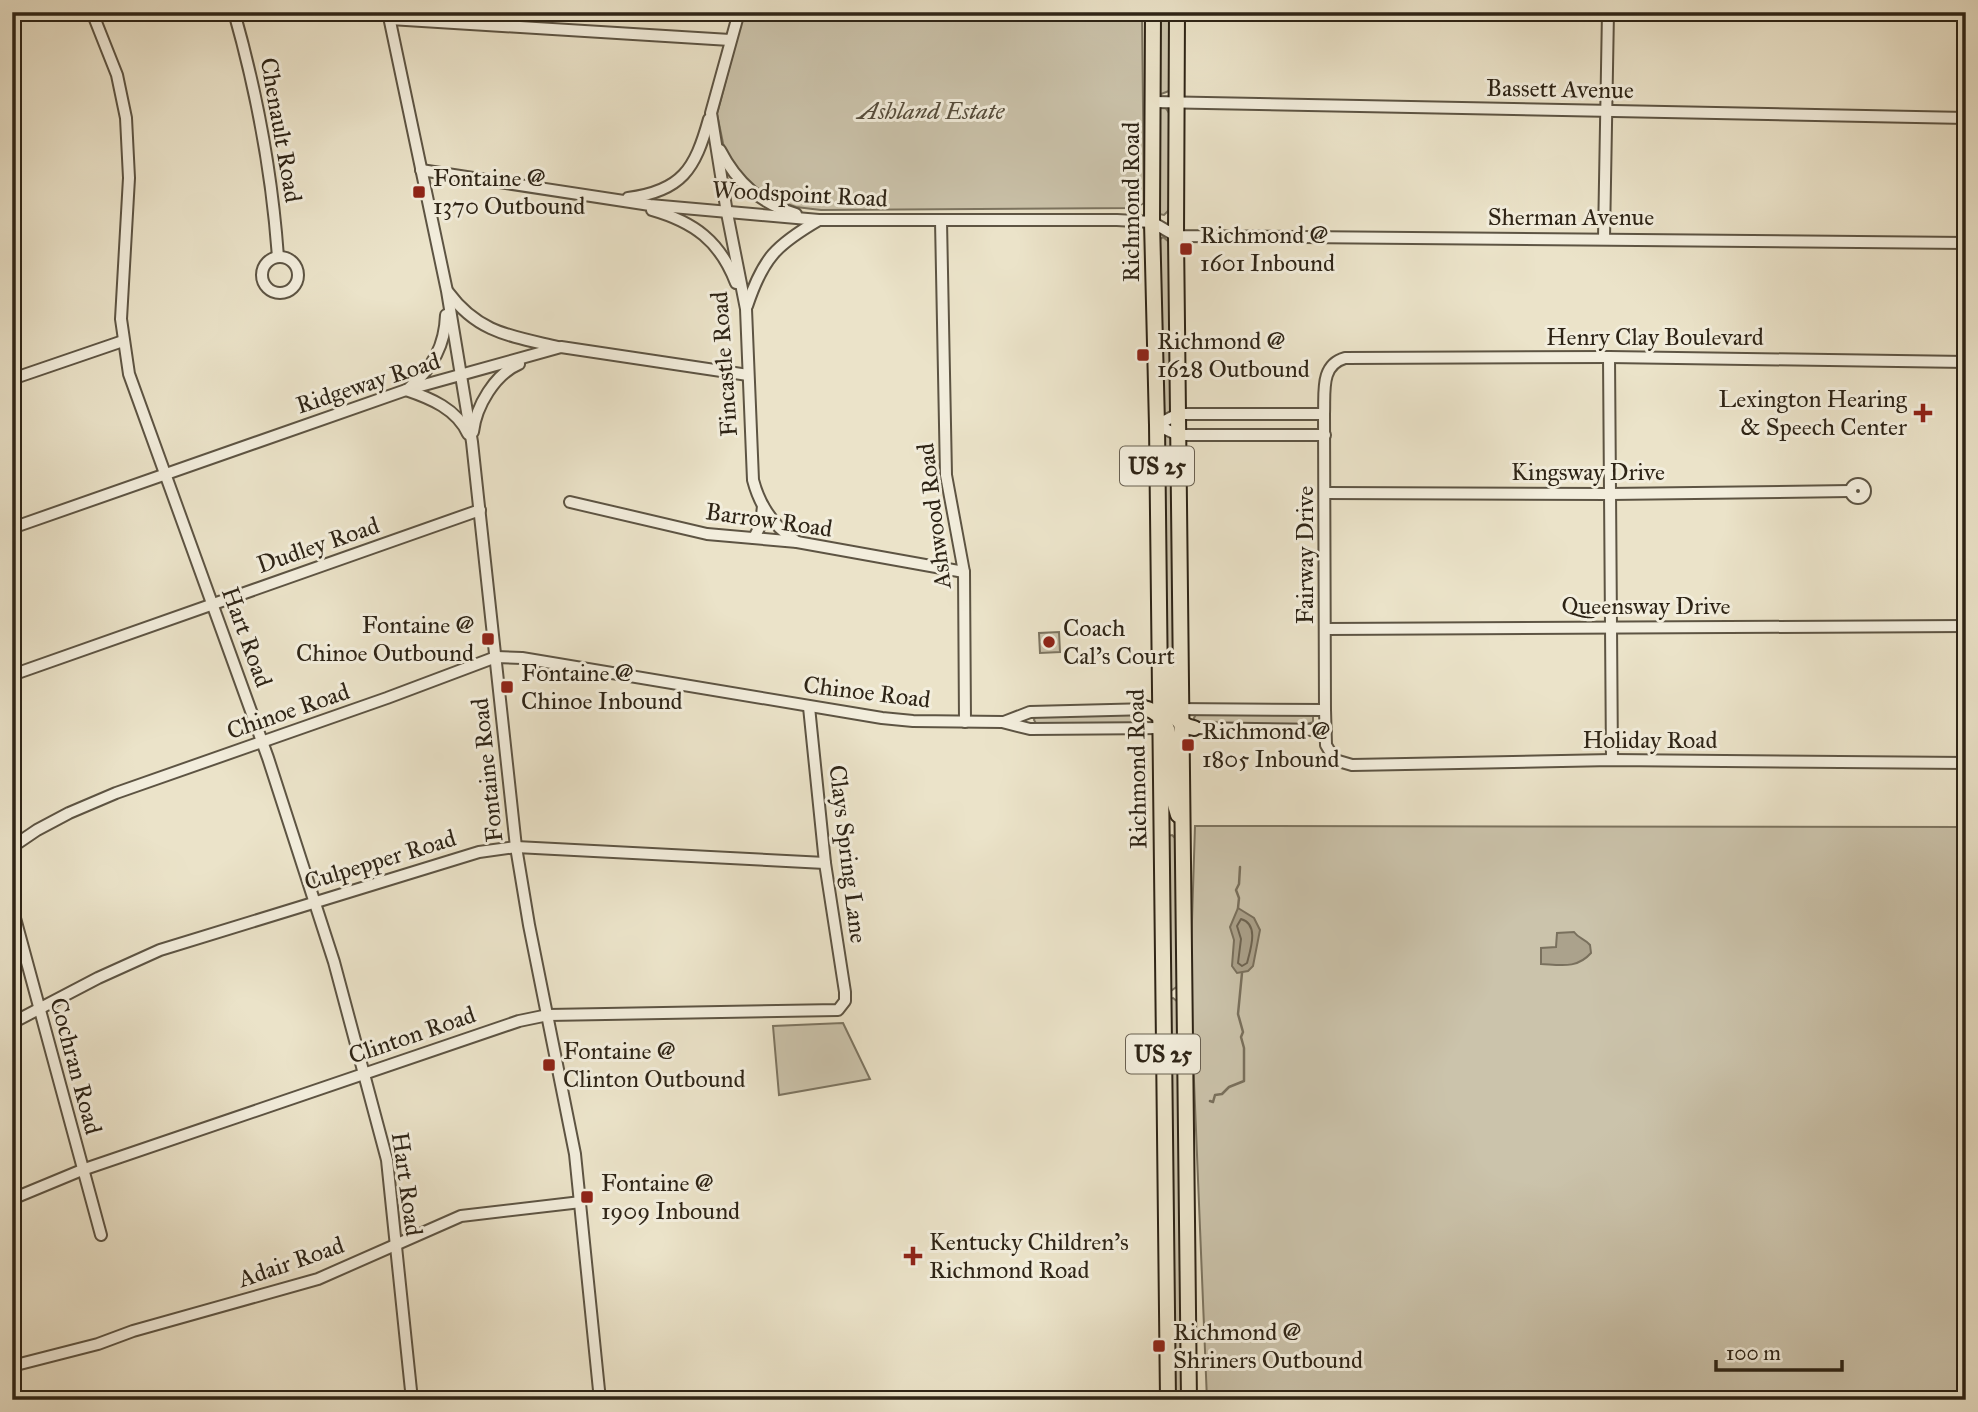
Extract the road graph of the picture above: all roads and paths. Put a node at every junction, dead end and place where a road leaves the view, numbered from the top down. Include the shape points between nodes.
1 (92, 12) edge
2 (234, 12) edge
3 (739, 12) edge
4 (1153, 12) edge
5 (1177, 12) edge
6 (1608, 12) edge
7 (389, 15) edge
8 (730, 40) junction
9 (1154, 102) junction
10 (1176, 102) junction
11 (1606, 111) junction
12 (711, 113) junction
13 (1966, 118) edge
14 (714, 138) junction
15 (421, 170) junction
16 (619, 200) junction
17 (726, 213) junction
18 (819, 220) junction
19 (941, 221) junction
20 (1152, 222) junction
21 (1176, 236) junction
22 (1604, 238) junction
23 (1966, 243) edge
24 (278, 257) dead end
25 (447, 291) junction
26 (746, 309) junction
27 (123, 341) junction
28 (561, 347) junction
29 (1609, 357) junction
30 (1345, 358) joint
31 (1966, 362) edge
32 (460, 374) junction
33 (748, 375) junction
34 (12, 379) edge
35 (406, 390) junction
36 (1178, 414) junction
37 (1324, 414) junction
38 (1157, 425) junction
39 (1178, 435) junction
40 (1325, 435) junction
41 (472, 442) junction
42 (165, 475) junction
43 (1851, 491) dead end
44 (1326, 493) junction
45 (1610, 494) junction
46 (570, 502) dead end
47 (763, 506) junction
48 (480, 510) junction
49 (12, 528) edge
50 (754, 538) junction
51 (797, 542) junction
52 (964, 572) junction
53 (214, 604) junction
54 (1966, 626) edge
55 (1609, 628) junction
56 (1326, 629) junction
57 (496, 656) junction
58 (12, 675) edge
59 (810, 707) junction
60 (1325, 710) junction
61 (1170, 719) junction
62 (965, 722) junction
63 (1002, 722) junction
64 (1326, 730) junction
65 (262, 742) junction
66 (1336, 760) joint
67 (1612, 760) junction
68 (1966, 764) edge
69 (12, 847) edge
70 (516, 847) junction
71 (825, 863) junction
72 (315, 903) junction
73 (12, 908) edge
74 (843, 1006) joint
75 (39, 1009) junction
76 (548, 1015) junction
77 (12, 1023) edge
78 (364, 1074) junction
79 (82, 1170) junction
80 (12, 1199) edge
81 (581, 1202) junction
82 (101, 1235) dead end
83 (395, 1245) junction
84 (12, 1366) edge
85 (412, 1400) edge
86 (600, 1400) edge
87 (1168, 1400) edge
88 (1189, 1400) edge

1 - 27 street, Hart Road via 117,75 126,118 129,178
2 - 24 street, Chenault Road via 262,128
3 - 8 street, Fincastle Road
4 - 9 main road, Richmond Road / US 25
5 - 10 main road, Richmond Road / US 25
6 - 11 street
7 - 8 street
7 - 15 street, Fontaine Road
8 - 12 street, Fincastle Road
9 - 10 street, Bassett Avenue
9 - 20 main road, Richmond Road / US 25
10 - 11 street, Bassett Avenue
10 - 21 main road, Richmond Road / US 25
11 - 13 street, Bassett Avenue
11 - 22 street
12 - 14 street, Fincastle Road
12 - 16 street via 682,179 656,192
14 - 17 street, Fincastle Road
14 - 18 street via 733,173 753,194 778,208
15 - 16 street, Woodspoint Road
15 - 25 street, Fontaine Road
16 - 17 street, Woodspoint Road
16 - 26 street via 671,216 708,238 726,259
17 - 18 street, Woodspoint Road
17 - 26 street, Fincastle Road
18 - 19 street, Woodspoint Road
18 - 26 street via 771,255
19 - 20 street, Woodspoint Road
19 - 52 street, Ashwood Road via 946,475
20 - 21 street, Woodspoint Road
20 - 38 main road, Richmond Road / US 25
21 - 22 street, Sherman Avenue
21 - 36 main road, Richmond Road / US 25
22 - 23 street, Sherman Avenue
25 - 28 street via 482,326
25 - 32 street, Fontaine Road
25 - 35 street via 438,355
26 - 33 street, Fincastle Road
27 - 34 street
27 - 42 street, Hart Road via 134,391
28 - 32 street, Ridgeway Road
28 - 33 street, Ridgeway Road
28 - 41 street via 515,365 496,382 477,413
29 - 30 street, Henry Clay Boulevard
29 - 31 street, Henry Clay Boulevard
29 - 45 street
30 - 37 street, Fairway Drive via 1328,368
32 - 35 street, Ridgeway Road
32 - 41 street, Fontaine Road
33 - 47 street, Fincastle Road via 752,473
35 - 41 street via 449,411
35 - 42 street, Ridgeway Road
36 - 37 street
36 - 38 street
36 - 39 main road, Richmond Road / US 25
37 - 40 street, Fairway Drive
38 - 39 street
38 - 61 main road, Richmond Road / US 25 via 1157,631 1170,682
39 - 40 street
39 - 61 main road, Richmond Road / US 25
40 - 44 street, Fairway Drive
41 - 48 street, Fontaine Road
42 - 49 street, Ridgeway Road
42 - 53 street, Hart Road
43 - 45 street, Kingsway Drive
44 - 45 street, Kingsway Drive
44 - 56 street, Fairway Drive
45 - 55 street
46 - 50 street, Barrow Road via 707,534
47 - 50 street
47 - 51 street, Fincastle Road via 780,530
48 - 53 street, Dudley Road
48 - 57 street, Fontaine Road
50 - 51 street, Barrow Road
51 - 52 street, Barrow Road
52 - 62 street, Ashwood Road
53 - 58 street, Dudley Road
53 - 65 street, Hart Road
54 - 55 street, Queensway Drive
55 - 56 street, Queensway Drive
55 - 67 street
56 - 60 street, Fairway Drive
57 - 59 street, Chinoe Road
57 - 65 street, Chinoe Road
57 - 70 street, Fontaine Road
59 - 62 street, Chinoe Road via 913,721
59 - 71 street, Clays Spring Lane
60 - 61 street
60 - 64 street, Fairway Drive
61 - 63 street, Chinoe Road via 1030,729
61 - 63 street, Chinoe Road via 1030,712
61 - 64 street
61 - 87 main road, Richmond Road / US 25
61 - 88 main road, Richmond Road / US 25 via 1183,830
62 - 63 street, Chinoe Road
64 - 66 street, Fairway Drive via 1326,745
65 - 69 street, Chinoe Road via 82,807
65 - 72 street, Hart Road
66 - 67 street, Holiday Road via 1352,765
67 - 68 street, Holiday Road
70 - 71 street, Culpepper Road
70 - 72 street, Culpepper Road via 468,855
70 - 76 street, Fontaine Road
71 - 74 street, Clays Spring Lane via 845,992
72 - 75 street, Culpepper Road via 160,950
72 - 78 street, Hart Road
73 - 75 street, Cochran Road
74 - 76 street, Clinton Road via 838,1010
75 - 77 street, Culpepper Road
75 - 79 street, Cochran Road
76 - 78 street, Clinton Road
76 - 81 street, Fontaine Road
78 - 79 street, Clinton Road
78 - 83 street, Hart Road via 387,1160
79 - 80 street, Clinton Road
79 - 82 street, Cochran Road
81 - 83 street, Adair Road via 461,1216
81 - 86 street, Fontaine Road
83 - 84 street, Adair Road via 300,1285
83 - 85 street, Hart Road

